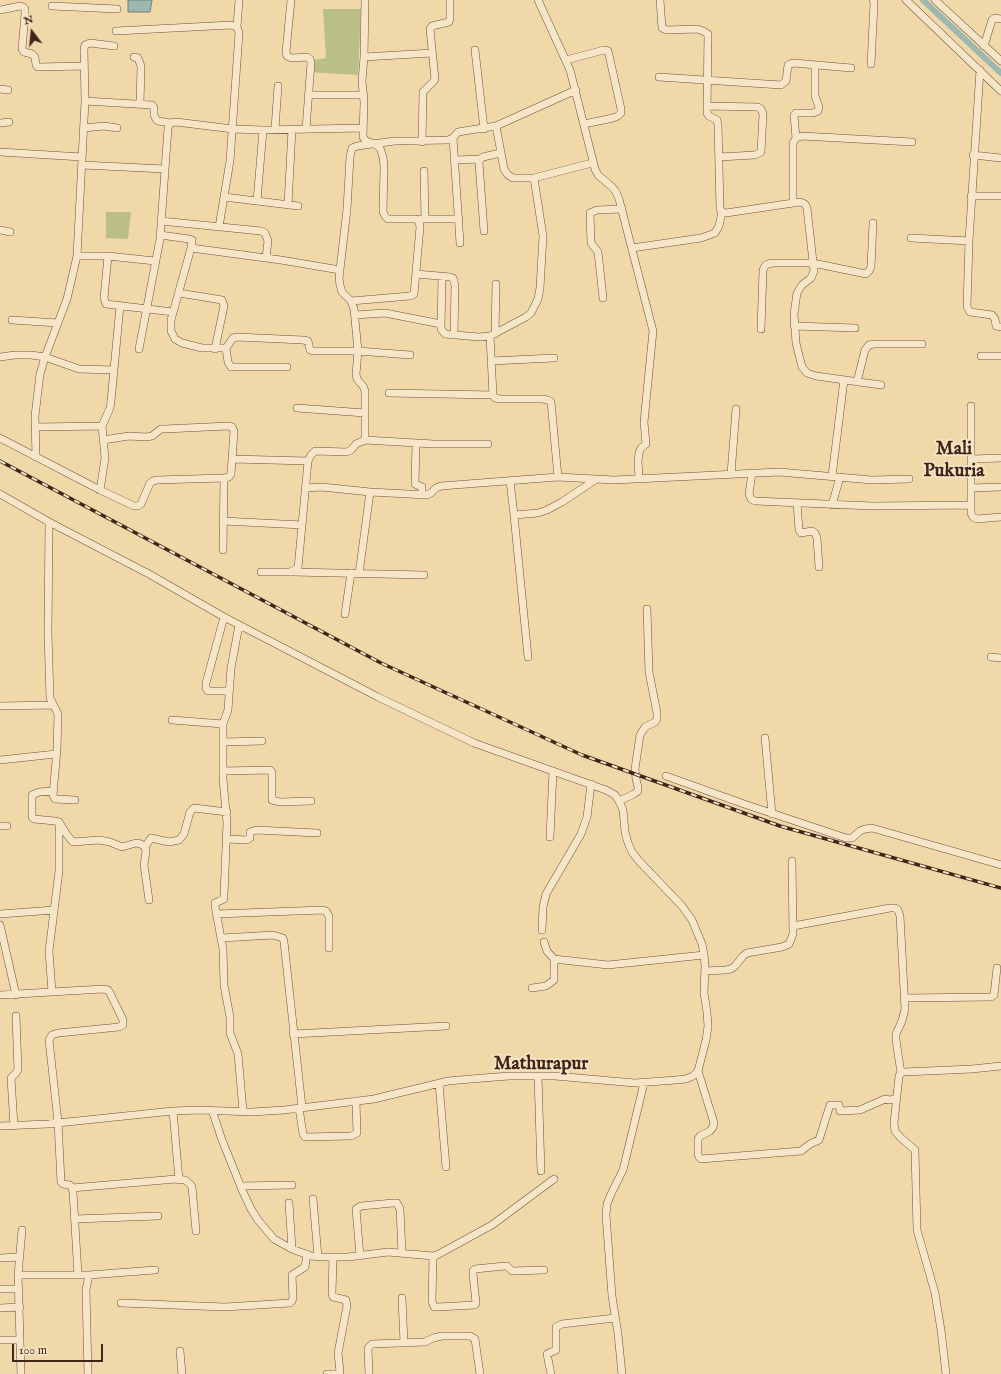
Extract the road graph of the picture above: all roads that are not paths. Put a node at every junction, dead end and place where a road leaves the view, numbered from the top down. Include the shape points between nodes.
1 (239, 0) edge
2 (291, 0) edge
3 (366, 0) edge
4 (450, 0) edge
5 (538, 0) edge
6 (660, 0) edge
7 (873, 0) edge
8 (906, 0) edge
9 (935, 0) edge
10 (52, 6) dead end
11 (117, 9) dead end
12 (0, 10) edge
13 (1001, 19) edge
14 (237, 27) junction
15 (116, 31) dead end
16 (114, 46) dead end
17 (984, 46) junction
18 (475, 50) dead end
19 (432, 53) junction
20 (134, 57) dead end
21 (364, 58) junction
22 (566, 60) junction
23 (1001, 62) edge
24 (871, 64) dead end
25 (815, 65) junction
26 (84, 66) junction
27 (851, 68) dead end
28 (980, 70) junction
29 (659, 77) dead end
30 (708, 79) junction
31 (278, 86) dead end
32 (576, 90) junction
33 (1001, 91) edge
34 (308, 95) junction
35 (364, 95) junction
36 (85, 101) junction
37 (140, 104) junction
38 (707, 106) junction
39 (9, 122) dead end
40 (0, 123) edge
41 (170, 124) junction
42 (584, 124) junction
43 (496, 126) junction
44 (84, 128) junction
45 (117, 128) dead end
46 (362, 128) junction
47 (233, 129) junction
48 (275, 129) junction
49 (292, 129) junction
50 (306, 129) junction
51 (484, 129) junction
52 (263, 130) junction
53 (453, 138) junction
54 (796, 138) junction
55 (422, 142) junction
56 (912, 142) dead end
57 (375, 144) junction
58 (0, 152) edge
59 (500, 153) junction
60 (974, 155) junction
61 (82, 156) junction
62 (719, 157) junction
63 (1001, 158) edge
64 (480, 159) junction
65 (456, 160) junction
66 (592, 163) junction
67 (82, 166) junction
68 (165, 169) junction
69 (424, 170) dead end
70 (534, 178) junction
71 (971, 196) junction
72 (1001, 196) edge
73 (224, 197) junction
74 (258, 201) junction
75 (793, 202) junction
76 (288, 205) junction
77 (298, 206) dead end
78 (622, 209) junction
79 (722, 212) junction
80 (416, 219) junction
81 (425, 219) junction
82 (459, 219) junction
83 (161, 221) junction
84 (873, 223) dead end
85 (219, 227) junction
86 (0, 230) edge
87 (484, 231) dead end
88 (10, 232) dead end
89 (160, 235) junction
90 (911, 238) dead end
91 (969, 241) junction
92 (460, 244) dead end
93 (191, 248) junction
94 (632, 248) junction
95 (77, 256) junction
96 (108, 256) junction
97 (266, 258) junction
98 (155, 261) junction
99 (814, 263) junction
100 (340, 270) junction
101 (416, 274) junction
102 (442, 276) junction
103 (496, 284) dead end
104 (179, 293) junction
105 (603, 298) dead end
106 (351, 301) junction
107 (120, 306) junction
108 (146, 309) junction
109 (173, 312) junction
110 (355, 315) junction
111 (12, 320) dead end
112 (58, 323) junction
113 (441, 324) junction
114 (794, 326) junction
115 (1001, 327) edge
116 (855, 328) dead end
117 (761, 329) dead end
118 (454, 335) junction
119 (493, 335) junction
120 (922, 344) dead end
121 (226, 348) junction
122 (139, 349) dead end
123 (215, 349) junction
124 (358, 351) junction
125 (410, 355) dead end
126 (981, 356) dead end
127 (1001, 356) edge
128 (0, 357) edge
129 (45, 357) junction
130 (554, 358) dead end
131 (492, 361) junction
132 (287, 367) dead end
133 (114, 370) junction
134 (844, 380) junction
135 (857, 382) junction
136 (881, 386) dead end
137 (390, 393) dead end
138 (494, 394) junction
139 (971, 406) dead end
140 (297, 408) dead end
141 (736, 409) dead end
142 (365, 413) junction
143 (102, 426) junction
144 (36, 428) junction
145 (0, 438) edge
146 (103, 440) junction
147 (365, 440) junction
148 (416, 443) junction
149 (488, 444) dead end
150 (36, 457) junction
151 (1001, 458) edge
152 (232, 459) junction
153 (972, 459) junction
154 (308, 461) junction
155 (752, 473) junction
156 (731, 474) junction
157 (832, 476) junction
158 (558, 477) junction
159 (840, 477) junction
160 (224, 478) junction
161 (639, 478) junction
162 (909, 479) dead end
163 (595, 480) junction
164 (510, 481) junction
165 (1001, 487) edge
166 (306, 488) junction
167 (971, 488) junction
168 (100, 490) junction
169 (370, 492) junction
170 (0, 494) edge
171 (422, 495) junction
172 (798, 503) junction
173 (832, 505) junction
174 (970, 505) junction
175 (514, 515) junction
176 (1001, 517) edge
177 (223, 521) junction
178 (49, 522) junction
179 (302, 525) junction
180 (223, 550) dead end
181 (819, 567) dead end
182 (262, 572) dead end
183 (290, 572) junction
184 (355, 574) junction
185 (424, 575) dead end
186 (646, 609) dead end
187 (345, 614) dead end
188 (224, 617) junction
189 (239, 625) junction
190 (528, 657) dead end
191 (990, 657) dead end
192 (1001, 658) edge
193 (229, 691) junction
194 (53, 705) junction
195 (0, 706) edge
196 (172, 720) dead end
197 (223, 724) junction
198 (765, 738) dead end
199 (262, 741) dead end
200 (223, 742) junction
201 (56, 754) junction
202 (0, 760) edge
203 (223, 771) junction
204 (553, 772) junction
205 (666, 776) dead end
206 (591, 784) junction
207 (53, 791) junction
208 (75, 800) dead end
209 (311, 801) dead end
210 (619, 801) junction
211 (227, 812) junction
212 (772, 814) junction
213 (59, 822) junction
214 (317, 833) dead end
215 (550, 837) dead end
216 (227, 839) junction
217 (145, 847) junction
218 (792, 861) dead end
219 (1001, 865) edge
220 (148, 900) dead end
221 (54, 910) junction
222 (0, 914) edge
223 (216, 914) junction
224 (0, 926) edge
225 (793, 926) junction
226 (542, 930) dead end
227 (222, 938) junction
228 (544, 942) dead end
229 (329, 948) dead end
230 (704, 955) junction
231 (554, 959) junction
232 (997, 968) dead end
233 (705, 971) junction
234 (532, 988) dead end
235 (52, 992) junction
236 (16, 995) junction
237 (0, 996) edge
238 (905, 998) junction
239 (16, 1016) dead end
240 (446, 1026) dead end
241 (293, 1034) junction
242 (1001, 1066) edge
243 (698, 1071) junction
244 (901, 1073) junction
245 (538, 1076) junction
246 (439, 1083) junction
247 (644, 1083) junction
248 (897, 1098) junction
249 (356, 1101) junction
250 (300, 1108) junction
251 (212, 1110) junction
252 (173, 1111) junction
253 (244, 1111) junction
254 (58, 1122) junction
255 (0, 1126) edge
256 (14, 1126) junction
257 (446, 1167) dead end
258 (541, 1171) dead end
259 (554, 1179) dead end
260 (179, 1180) junction
261 (292, 1185) dead end
262 (241, 1186) junction
263 (72, 1188) junction
264 (313, 1199) dead end
265 (289, 1203) dead end
266 (158, 1216) dead end
267 (75, 1219) junction
268 (22, 1230) dead end
269 (196, 1231) dead end
270 (292, 1249) junction
271 (307, 1254) junction
272 (402, 1254) junction
273 (360, 1256) junction
274 (433, 1256) junction
275 (20, 1257) junction
276 (318, 1257) junction
277 (333, 1257) junction
278 (0, 1258) edge
279 (155, 1270) dead end
280 (544, 1270) dead end
281 (18, 1275) junction
282 (78, 1275) junction
283 (88, 1275) junction
284 (0, 1289) edge
285 (19, 1289) junction
286 (402, 1298) dead end
287 (120, 1303) dead end
288 (20, 1307) junction
289 (0, 1308) edge
290 (615, 1318) junction
291 (0, 1340) edge
292 (20, 1340) junction
293 (404, 1343) junction
294 (180, 1351) dead end
295 (341, 1373) edge
296 (21, 1374) edge
297 (88, 1374) edge
298 (182, 1374) edge
299 (327, 1374) edge
300 (369, 1374) edge
301 (480, 1374) edge
302 (550, 1374) edge
303 (622, 1374) edge
304 (946, 1374) edge

1 - 14 street
2 - 34 street via 286,52 288,58 310,59
3 - 21 street
4 - 19 street via 449,22 430,27
5 - 22 street
6 - 30 street via 662,28 697,29 708,34
7 - 24 street
8 - 28 street
9 - 17 street
10 - 11 street
12 - 26 street via 20,6 25,9 22,49 35,56 38,67
13 - 17 street via 992,20
14 - 15 street via 231,25
14 - 47 street via 240,33
16 - 26 street via 96,43 86,45
17 - 23 street
18 - 51 street
19 - 21 street
19 - 55 street via 435,79 423,92
20 - 37 street via 138,58 141,66
21 - 35 street
22 - 32 street
22 - 42 street via 608,51 621,110 618,116
25 - 27 street
25 - 30 street via 788,65 786,81 782,85
25 - 54 street via 815,96 818,111 794,115
26 - 36 street
28 - 33 street
28 - 60 street
29 - 30 street
30 - 38 street
31 - 48 street
32 - 42 street
32 - 43 street
34 - 35 street
34 - 50 street
35 - 46 street
36 - 37 street
36 - 44 street
37 - 41 street via 152,105 156,118
38 - 62 street via 709,116 717,120
38 - 62 street via 758,107 763,114 762,152 755,155
39 - 40 street
41 - 47 street via 176,122
41 - 68 street
42 - 66 street
43 - 51 street
43 - 59 street
44 - 45 street
44 - 61 street
46 - 50 street
46 - 57 street via 366,141
47 - 52 street
47 - 73 street
48 - 49 street
48 - 52 street
49 - 50 street
49 - 76 street
51 - 53 street via 458,132
52 - 74 street
53 - 55 street
53 - 65 street
54 - 56 street via 802,136
54 - 75 street via 793,143
55 - 57 street via 395,141
57 - 80 street via 380,148 383,157 385,216 388,219
57 - 100 street via 352,148
58 - 61 street
59 - 64 street
59 - 70 street via 508,175 513,178
60 - 63 street
60 - 71 street
61 - 67 street
62 - 79 street
64 - 65 street
64 - 87 street
65 - 82 street
66 - 70 street
66 - 78 street via 598,176 616,192
67 - 68 street
67 - 95 street
68 - 83 street
69 - 81 street
70 - 119 street via 543,236 538,299 526,318
71 - 72 street
71 - 91 street
73 - 74 street
73 - 85 street
74 - 76 street
75 - 79 street
75 - 99 street via 800,202 807,208
76 - 77 street
78 - 94 street
78 - 105 street via 597,210 590,213 591,243 598,252
79 - 94 street via 720,226 715,233 701,238
80 - 81 street
80 - 101 street via 420,227
81 - 82 street
82 - 92 street
83 - 85 street
83 - 89 street
84 - 99 street via 871,267 866,274
85 - 97 street via 265,233 268,241
86 - 88 street
89 - 93 street via 192,240
89 - 98 street
90 - 91 street
91 - 115 street via 968,310 992,315 996,326
93 - 97 street
93 - 104 street
94 - 161 street via 653,331 644,422 646,444 639,453
95 - 96 street
95 - 112 street via 67,300
96 - 98 street
96 - 107 street via 105,302 109,306
97 - 100 street
98 - 108 street
99 - 114 street via 811,278 802,285 798,294 794,309
99 - 117 street via 773,263 765,266
100 - 106 street via 342,292
101 - 102 street
101 - 106 street via 414,294 410,296
102 - 113 street
102 - 118 street via 453,278 454,281
103 - 119 street
104 - 109 street
104 - 123 street via 222,300 224,306
106 - 110 street
107 - 108 street
107 - 133 street
108 - 109 street
108 - 122 street
109 - 123 street via 171,331 175,339 182,344
110 - 113 street via 385,313
110 - 124 street
111 - 112 street
112 - 129 street
113 - 118 street via 445,334
114 - 116 street
114 - 134 street via 799,358 807,373
118 - 119 street via 479,338
119 - 131 street
120 - 135 street via 869,345 865,350
121 - 123 street
121 - 124 street via 237,337 303,340 308,341 310,350 313,351
121 - 132 street via 231,367
124 - 125 street
124 - 142 street via 356,374 365,391
126 - 127 street
128 - 129 street via 24,354
129 - 133 street via 79,369
129 - 144 street via 40,374
130 - 131 street
131 - 138 street
133 - 143 street via 110,408
134 - 135 street
134 - 157 street
135 - 136 street
137 - 138 street
138 - 158 street via 495,398 500,399 542,399 551,402
139 - 153 street
140 - 142 street
141 - 156 street
142 - 147 street
143 - 144 street
143 - 146 street
144 - 150 street
145 - 150 street
146 - 152 street via 152,436 165,428 228,426 234,431
146 - 168 street via 105,464
147 - 148 street
147 - 154 street via 347,452 315,451
148 - 149 street
148 - 171 street via 415,484 422,487
150 - 168 street
151 - 153 street
152 - 154 street
152 - 160 street via 231,474
153 - 167 street
154 - 166 street
155 - 156 street
155 - 157 street via 787,472
155 - 172 street via 749,494 755,502
156 - 161 street
157 - 159 street
158 - 163 street
158 - 164 street
159 - 162 street via 872,480
159 - 173 street
160 - 168 street via 153,481 138,506
160 - 177 street
161 - 163 street
163 - 175 street via 555,507 538,513
164 - 171 street via 441,486 427,495
164 - 175 street
165 - 167 street
166 - 169 street
166 - 179 street
167 - 174 street
169 - 171 street
169 - 184 street
170 - 178 street
172 - 173 street
172 - 181 street via 798,530 801,533 815,533
173 - 174 street
174 - 176 street via 971,514 977,519
175 - 190 street
177 - 179 street
177 - 180 street
178 - 188 street via 149,574
178 - 194 street via 48,648 50,698
179 - 183 street via 298,568
182 - 183 street
183 - 184 street
184 - 185 street
184 - 187 street
186 - 210 street via 649,672 657,719 645,727 640,735 635,773 638,792
188 - 189 street
188 - 193 street via 206,688 208,691
189 - 193 street
189 - 204 street via 443,729
191 - 192 street
193 - 197 street via 228,710
194 - 195 street
194 - 201 street via 58,714
196 - 197 street
197 - 200 street
198 - 212 street
199 - 200 street
200 - 203 street
201 - 202 street
201 - 207 street
203 - 209 street via 270,770 272,800
203 - 211 street
204 - 206 street
204 - 215 street
205 - 212 street
206 - 210 street via 606,790
206 - 226 street via 581,834 546,894
207 - 208 street via 55,799
207 - 213 street via 32,795 32,814 34,819
210 - 230 street via 632,852 692,920
211 - 216 street
211 - 217 street via 194,808 179,840 169,842 151,838
212 - 219 street via 846,838 852,838 865,829 878,829
213 - 217 street via 73,842 104,840 122,847 136,843
213 - 221 street via 59,871
214 - 216 street via 256,830 250,832 250,838 247,840
216 - 223 street via 224,895 222,901 215,903
217 - 220 street via 144,865
218 - 225 street
221 - 222 street
221 - 235 street via 49,951
223 - 227 street
223 - 229 street via 323,910 329,916
224 - 236 street
225 - 233 street via 791,941 786,946 747,953 731,969
225 - 238 street via 895,908 900,916
227 - 241 street via 273,935 282,938
227 - 253 street via 230,1033 238,1054
228 - 231 street
230 - 231 street via 608,964
230 - 233 street
231 - 234 street via 554,980 546,986
232 - 238 street via 992,997
233 - 243 street via 707,1033
235 - 236 street
235 - 254 street via 108,990 123,1020 123,1025 119,1027 58,1033 48,1040
236 - 237 street
238 - 244 street via 905,1014 896,1034
239 - 256 street via 18,1070 11,1078
240 - 241 street
241 - 250 street
242 - 244 street
243 - 247 street via 686,1079
243 - 248 street via 714,1123 713,1128 698,1139 698,1154 701,1160 801,1151 819,1140 830,1105 839,1105 840,1111 860,1110 885,1099
244 - 248 street
245 - 246 street
245 - 247 street
245 - 258 street
246 - 249 street via 384,1097
246 - 257 street
247 - 290 street via 623,1170 611,1194 606,1215
248 - 304 street via 894,1123 896,1131 915,1150 917,1230 935,1293
249 - 250 street
249 - 250 street via 357,1133 351,1136 305,1137
250 - 253 street
251 - 252 street
251 - 253 street
251 - 262 street
252 - 254 street
252 - 260 street
254 - 256 street
254 - 263 street via 61,1182
255 - 256 street
259 - 274 street via 492,1225
260 - 263 street
260 - 269 street via 185,1180 192,1187
261 - 262 street
262 - 270 street via 251,1209 274,1239
263 - 267 street
264 - 276 street
265 - 270 street
266 - 267 street
267 - 282 street
268 - 275 street
270 - 271 street
271 - 276 street
271 - 287 street via 305,1267 292,1275 293,1298 290,1303 225,1307
272 - 273 street via 388,1252
272 - 273 street via 400,1209 397,1203 393,1203 361,1206 356,1209
272 - 274 street
273 - 277 street
274 - 280 street via 434,1307 475,1305 475,1269 507,1266 512,1271
275 - 278 street
275 - 281 street
276 - 277 street
277 - 295 street via 332,1294 347,1302 338,1353
279 - 283 street
281 - 282 street
281 - 285 street
282 - 283 street
283 - 297 street
284 - 285 street
285 - 288 street
286 - 293 street
288 - 289 street
288 - 292 street
290 - 302 street via 562,1324 556,1327 556,1350 548,1354
290 - 303 street
291 - 292 street
292 - 296 street
293 - 300 street via 369,1346
293 - 301 street via 425,1342 442,1336 473,1337 476,1342
294 - 298 street
295 - 299 street

